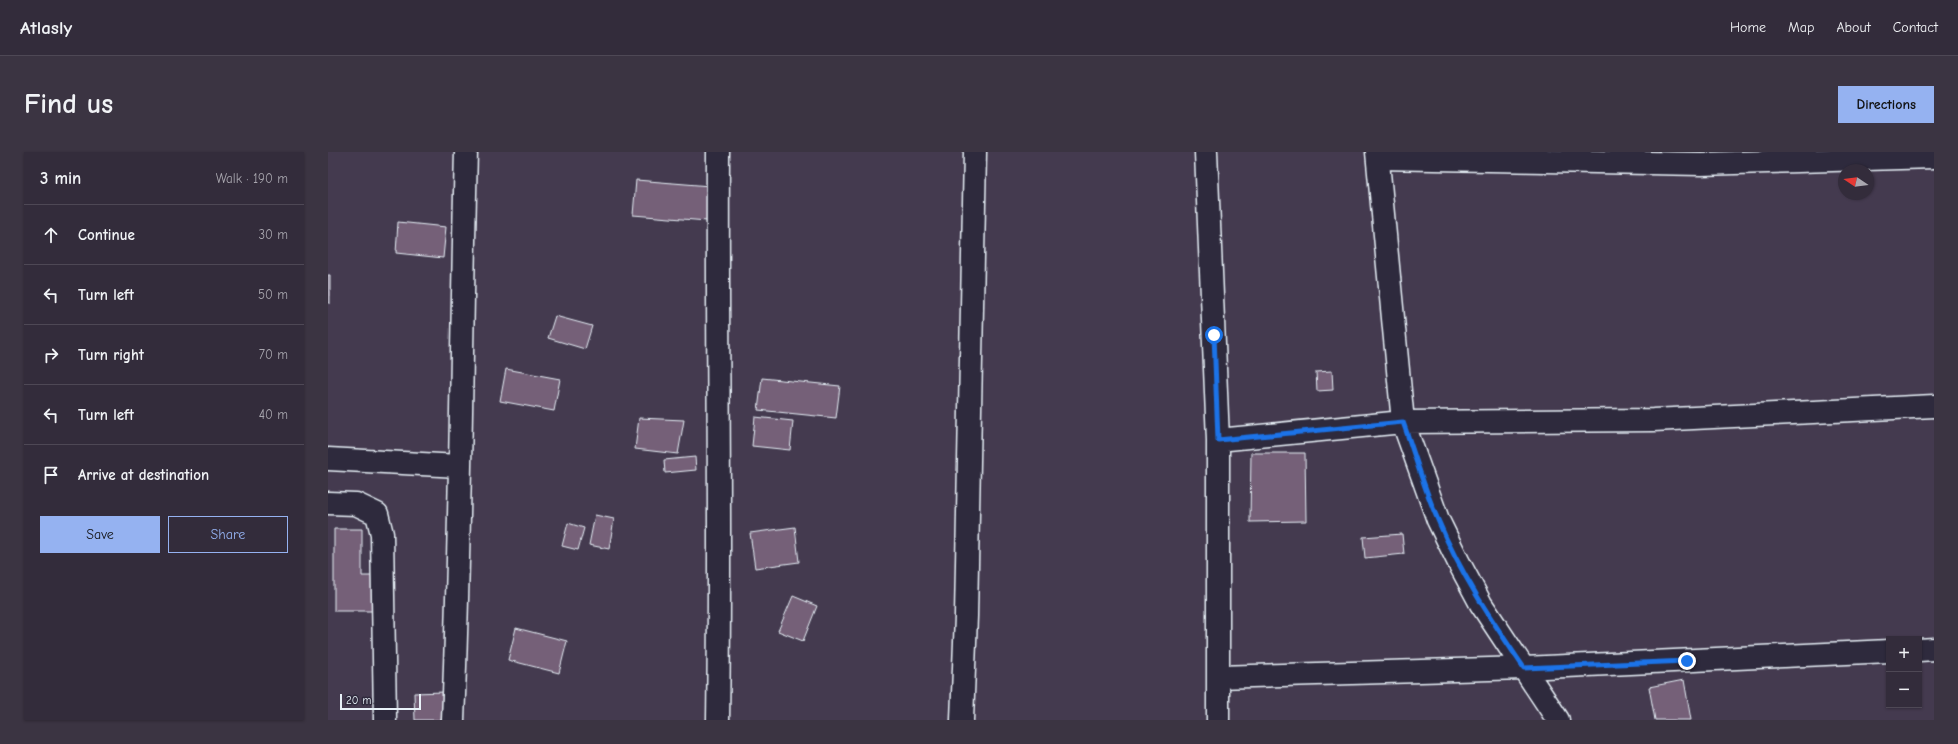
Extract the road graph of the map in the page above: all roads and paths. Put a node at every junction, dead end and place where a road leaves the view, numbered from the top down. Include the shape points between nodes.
1 (466, 152) edge
2 (718, 152) edge
3 (974, 152) edge
4 (1206, 152) edge
5 (1378, 155) edge
6 (1934, 156) edge
7 (1934, 406) edge
8 (1403, 422) junction
9 (1218, 440) junction
10 (328, 459) edge
11 (459, 466) junction
12 (328, 503) edge
13 (1934, 649) edge
14 (1922, 650) edge
15 (1886, 652) edge
16 (1524, 668) junction
17 (1218, 677) junction
18 (385, 720) edge
19 (453, 720) edge
20 (718, 720) edge
21 (962, 720) edge
22 (1218, 720) edge
23 (1558, 720) edge

1 - 11 street
2 - 20 street
3 - 21 street
4 - 9 street
5 - 6 street via 1701,164
5 - 8 street
7 - 8 street via 1653,420
8 - 9 street
8 - 16 street via 1438,520 1453,551 1481,604
9 - 17 street
10 - 11 street
11 - 19 street via 459,588
12 - 18 street via 356,504 377,514 381,527
13 - 14 street
15 - 16 street
16 - 17 street
16 - 23 street
17 - 22 street

